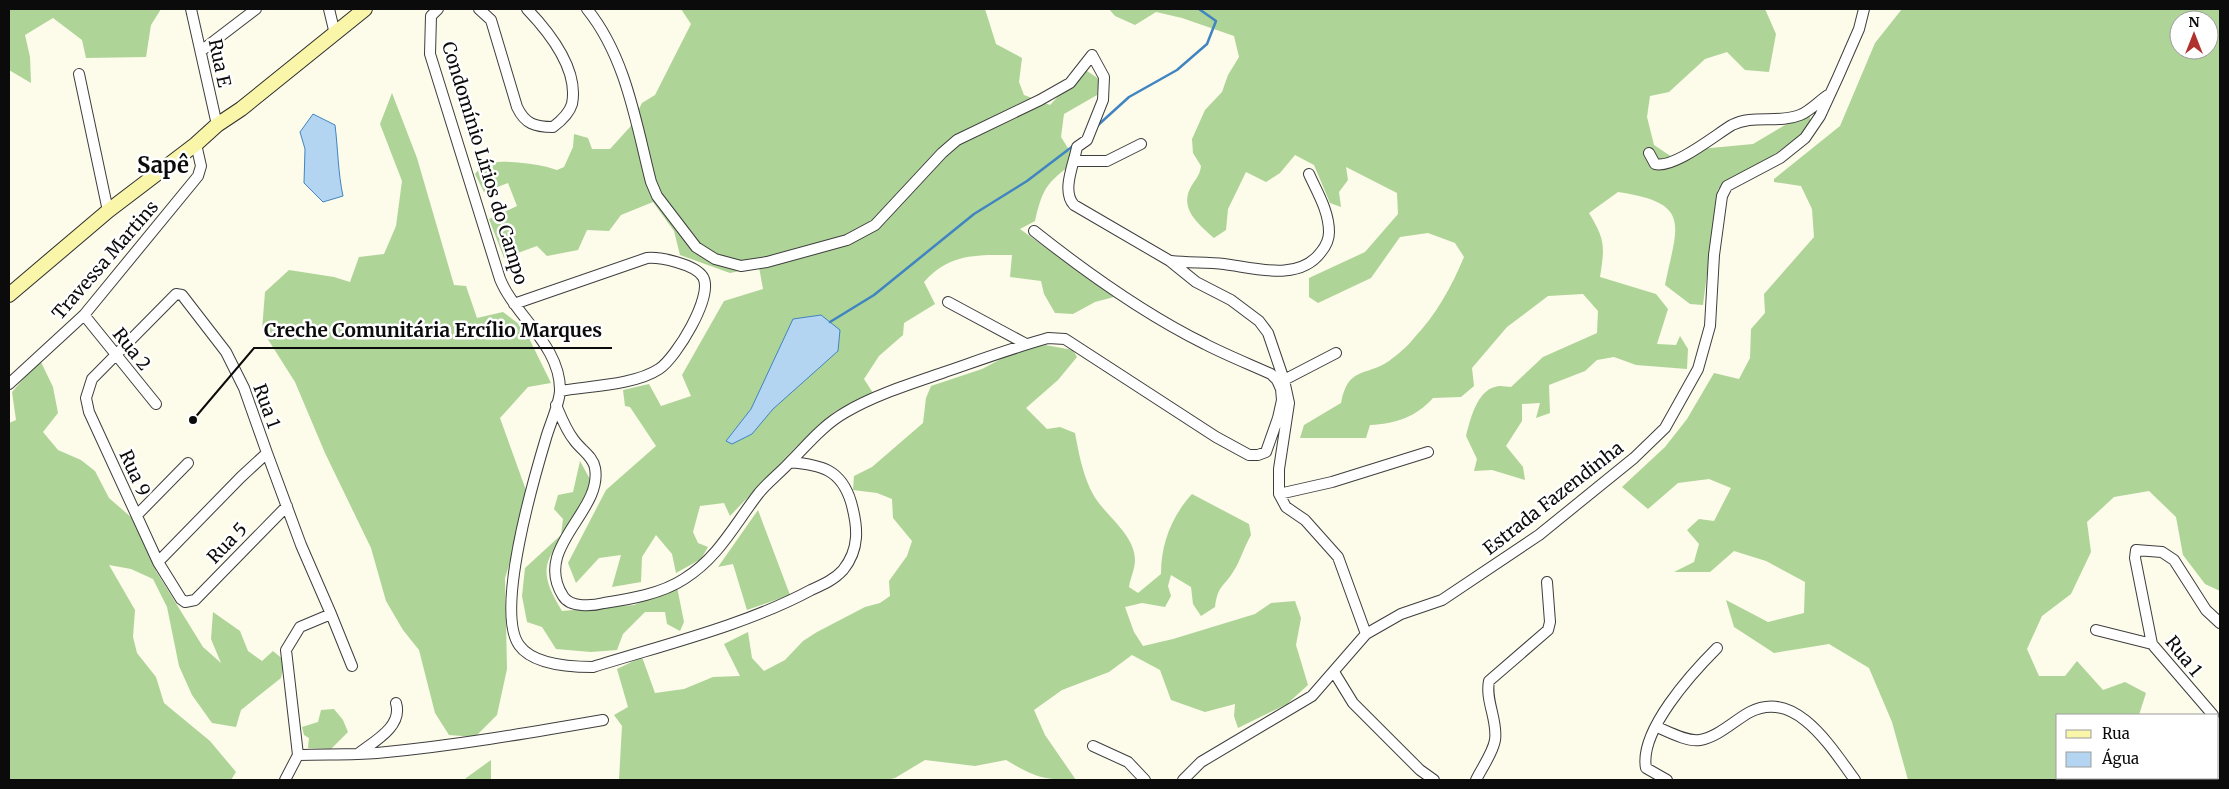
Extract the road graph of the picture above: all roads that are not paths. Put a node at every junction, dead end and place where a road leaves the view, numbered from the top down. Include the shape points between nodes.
1 (192, 9) edge
2 (256, 9) edge
3 (329, 9) edge
4 (365, 9) edge
5 (438, 9) edge
6 (479, 9) edge
7 (527, 9) edge
8 (586, 9) edge
9 (1864, 9) edge
10 (335, 34) junction
11 (201, 51) junction
12 (79, 74) dead end
13 (1828, 94) junction
14 (217, 125) junction
15 (196, 144) junction
16 (1141, 144) dead end
17 (1648, 153) dead end
18 (1074, 161) junction
19 (1309, 174) dead end
20 (108, 211) junction
21 (1034, 231) dead end
22 (1170, 260) junction
23 (9, 295) edge
24 (948, 302) dead end
25 (514, 304) junction
26 (84, 315) junction
27 (1026, 344) junction
28 (1336, 353) dead end
29 (116, 354) junction
30 (1284, 380) junction
31 (9, 384) edge
32 (560, 391) junction
33 (156, 404) dead end
34 (556, 405) junction
35 (1428, 452) dead end
36 (267, 453) junction
37 (790, 462) junction
38 (188, 463) dead end
39 (1279, 494) junction
40 (287, 506) junction
41 (137, 515) junction
42 (158, 562) junction
43 (1547, 582) dead end
44 (190, 602) joint
45 (331, 614) junction
46 (2220, 623) edge
47 (2096, 630) dead end
48 (1366, 634) junction
49 (2152, 644) junction
50 (1717, 648) dead end
51 (352, 666) dead end
52 (1334, 672) junction
53 (396, 703) dead end
54 (2212, 714) edge
55 (603, 720) dead end
56 (1657, 727) junction
57 (1093, 746) dead end
58 (359, 753) junction
59 (298, 755) junction
60 (285, 780) edge
61 (1145, 780) edge
62 (1183, 780) edge
63 (1434, 780) edge
64 (1476, 780) edge
65 (1667, 780) edge
66 (1855, 780) edge

1 - 11 street, Rua E
2 - 11 street
3 - 10 street
4 - 10 street
5 - 25 street, Condomínio Lírios do Campo via 432,16 430,54 500,279
6 - 7 street via 491,20 522,119 536,128 553,128 572,105 571,80 557,47
8 - 18 street via 599,24 625,83 657,196 696,247 715,259 741,266 766,262 847,240 875,226 957,140 1070,82 1092,56 1105,84 1103,100 1087,140 1078,147
9 - 13 street, Estrada Fazendinha via 1859,28
10 - 14 street
11 - 14 street, Rua E
12 - 20 street
13 - 17 street via 1801,115 1733,125 1668,164 1655,164
13 - 48 street, Estrada Fazendinha via 1820,116 1805,138 1780,158 1727,186 1722,196 1714,255 1710,326 1698,369 1665,428 1580,503 1500,561 1442,600 1401,614
14 - 15 street
15 - 20 street
15 - 26 street, Travessa Martins via 201,166 198,176
16 - 18 street via 1107,161
18 - 22 street via 1069,200
19 - 22 street via 1326,212 1329,231 1327,244 1306,266 1264,271
20 - 23 street
21 - 27 street via 1082,269 1137,304 1204,344 1271,374 1277,380 1282,400 1270,444 1266,452 1249,455 1065,339 1048,338
22 - 30 street via 1196,282 1232,300 1259,321 1268,334
24 - 27 street
25 - 32 street, Condomínio Lírios do Campo via 545,344 555,366
25 - 32 street via 647,258 696,269 703,277 705,291 685,340 660,369 644,377
26 - 29 street, Rua 2
26 - 31 street, Travessa Martins
27 - 37 street via 890,391 846,411 805,444
28 - 30 street
29 - 33 street, Rua 2
29 - 36 street, Rua 1 via 170,298 179,294 226,352 244,388
29 - 41 street, Rua 9 via 92,379 86,398 89,412
30 - 39 street via 1289,403 1279,469
32 - 34 street, Condomínio Lírios do Campo
34 - 37 street via 570,434 591,458 595,468 596,481 592,493 559,549 556,560 559,589 564,599 574,604 596,605 626,599 670,587 684,579 720,550 759,493
34 - 37 street, Condomínio Lírios do Campo via 541,453 515,566 510,607 514,636 519,645 546,662 593,667 792,601 834,578 855,550 858,530 851,501 844,485 828,469 817,464
35 - 39 street via 1332,482
36 - 40 street
36 - 42 street, Rua 1 via 240,476
38 - 41 street
39 - 48 street via 1286,507 1305,520 1338,557
40 - 44 street, Rua 5
40 - 45 street
41 - 42 street, Rua 9
42 - 44 street, Rua 9 via 180,599
43 - 64 street via 1548,630 1489,681 1487,691 1495,741
45 - 51 street
45 - 59 street via 300,628 286,650
46 - 49 street, Rua 1 via 2206,610 2174,560 2162,552 2136,550
47 - 49 street
48 - 52 street, Estrada Fazendinha
49 - 54 street, Rua 1
50 - 56 street via 1670,702
52 - 62 street, Estrada Fazendinha via 1312,696 1200,762
52 - 63 street via 1353,703
53 - 58 street via 399,710 394,725
55 - 58 street via 512,736
56 - 65 street via 1646,750 1646,768
56 - 66 street via 1700,740 1768,706 1790,710 1802,717
57 - 61 street via 1128,762
58 - 59 street
59 - 60 street

